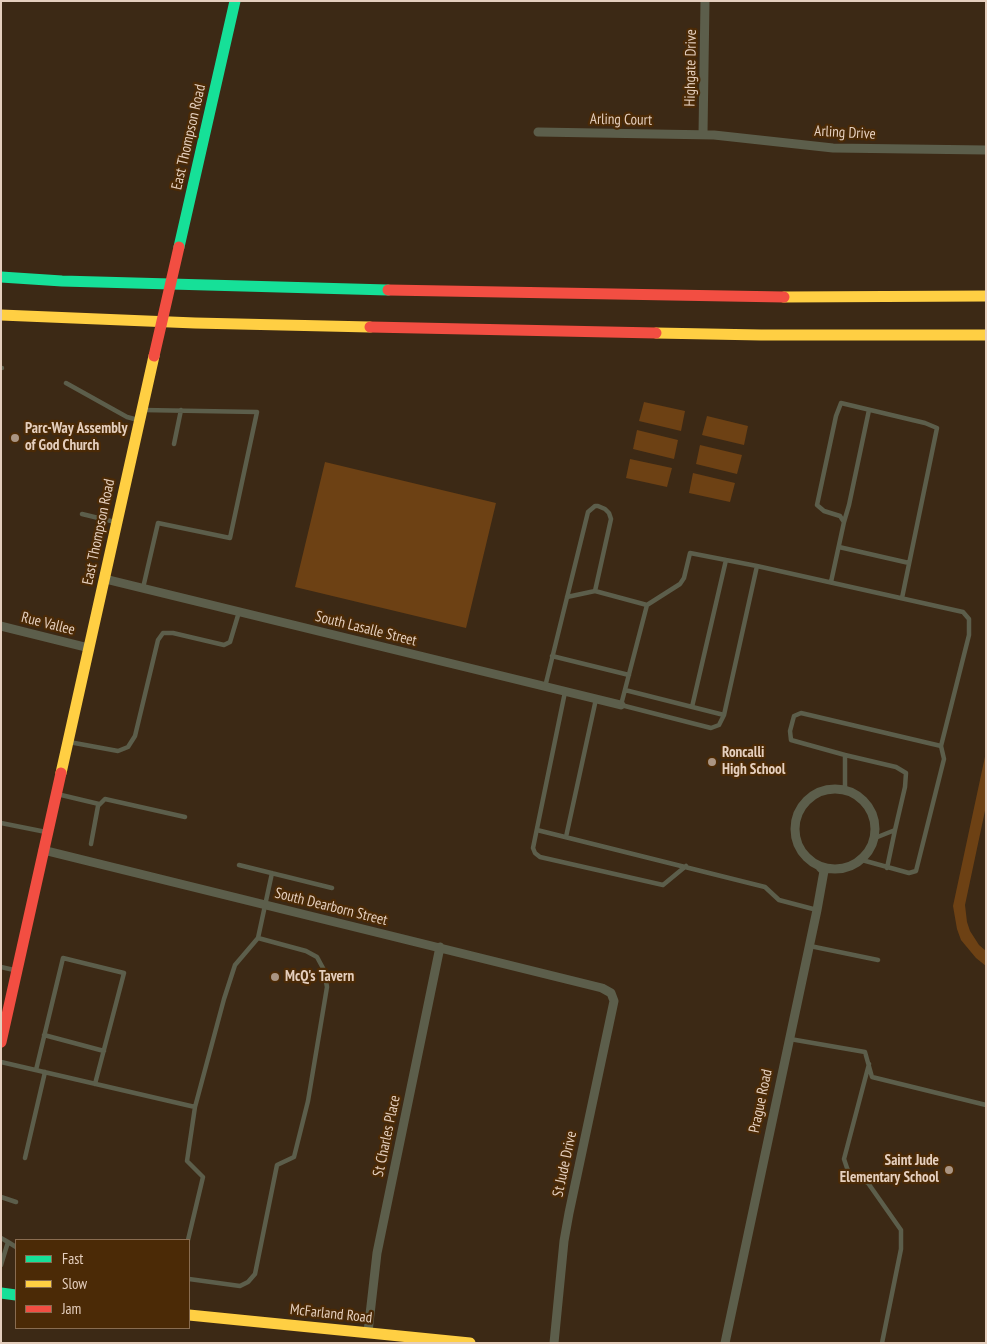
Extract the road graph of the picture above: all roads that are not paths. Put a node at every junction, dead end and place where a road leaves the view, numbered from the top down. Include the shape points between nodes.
1 (235, 1) edge
2 (705, 1) edge
3 (538, 132) dead end
4 (703, 134) junction
5 (986, 150) edge
6 (1, 277) edge
7 (986, 296) edge
8 (1, 315) edge
9 (986, 335) edge
10 (66, 383) dead end
11 (181, 410) junction
12 (869, 410) junction
13 (141, 415) junction
14 (174, 444) dead end
15 (82, 514) dead end
16 (116, 522) junction
17 (844, 522) junction
18 (839, 547) junction
19 (726, 560) junction
20 (909, 563) junction
21 (757, 566) junction
22 (105, 579) junction
23 (831, 582) junction
24 (143, 588) junction
25 (595, 591) junction
26 (567, 597) junction
27 (902, 598) junction
28 (647, 605) junction
29 (239, 612) junction
30 (1, 626) edge
31 (89, 648) junction
32 (552, 656) junction
33 (629, 675) junction
34 (545, 687) junction
35 (625, 690) junction
36 (565, 692) junction
37 (596, 699) junction
38 (621, 705) junction
39 (692, 707) junction
40 (724, 715) junction
41 (68, 741) junction
42 (941, 746) junction
43 (845, 755) junction
44 (845, 790) junction
45 (56, 794) junction
46 (99, 804) junction
47 (186, 817) dead end
48 (1, 823) edge
49 (537, 830) junction
50 (895, 830) junction
51 (48, 832) junction
52 (566, 836) junction
53 (875, 838) junction
54 (91, 844) dead end
55 (43, 850) junction
56 (862, 860) junction
57 (239, 865) dead end
58 (686, 866) junction
59 (820, 867) junction
60 (887, 868) junction
61 (272, 873) junction
62 (332, 888) dead end
63 (265, 904) junction
64 (817, 910) junction
65 (258, 938) junction
66 (808, 945) junction
67 (440, 947) junction
68 (878, 960) dead end
69 (1, 967) edge
70 (17, 970) junction
71 (611, 993) joint
72 (44, 1035) junction
73 (788, 1039) junction
74 (1, 1042) edge
75 (104, 1051) junction
76 (1, 1062) edge
77 (869, 1064) junction
78 (36, 1070) junction
79 (45, 1072) junction
80 (95, 1084) junction
81 (986, 1105) edge
82 (195, 1107) junction
83 (25, 1158) dead end
84 (1, 1198) edge
85 (16, 1202) dead end
86 (1, 1238) edge
87 (188, 1239) edge
88 (8, 1242) junction
89 (15, 1246) edge
90 (1, 1265) edge
91 (190, 1279) edge
92 (1, 1293) edge
93 (15, 1295) edge
94 (190, 1315) edge
95 (368, 1332) junction
96 (470, 1343) edge
97 (554, 1343) edge
98 (725, 1343) edge
99 (882, 1343) edge

1 - 13 main road, East Thompson Road, bridge
2 - 4 street, Highgate Drive
3 - 4 street, Arling Court
4 - 5 street, Arling Drive via 833,148
6 - 7 main road via 484,292 761,297
8 - 9 main road via 751,335
10 - 13 lane via 126,417
11 - 13 lane
11 - 14 lane
11 - 24 lane via 257,412 230,538 158,523
12 - 17 lane
12 - 17 lane via 841,403 836,416 817,505 840,516
12 - 20 lane via 937,428
13 - 16 main road, East Thompson Road
15 - 16 lane
16 - 22 main road, East Thompson Road
17 - 18 lane
18 - 20 lane
18 - 23 lane
19 - 21 lane
19 - 28 lane via 690,553 680,584
19 - 39 lane
20 - 27 lane
21 - 23 lane
21 - 40 lane
22 - 24 street, South Lasalle Street
22 - 31 main road, East Thompson Road
23 - 27 lane
24 - 29 street, South Lasalle Street
25 - 26 lane
25 - 26 lane via 611,519 606,509 598,506 588,512
25 - 28 lane
26 - 32 lane
27 - 42 lane via 963,612 968,619 969,635
28 - 33 lane
29 - 34 street, South Lasalle Street
29 - 41 lane via 230,642 224,644 163,633 158,640 135,736 128,747 118,751
30 - 31 street, Rue Vallee
31 - 41 main road, East Thompson Road
32 - 33 lane
32 - 34 lane
33 - 35 lane
34 - 36 street, South Lasalle Street
35 - 38 lane
35 - 39 lane
36 - 37 street, South Lasalle Street
36 - 49 lane
37 - 38 street, South Lasalle Street
37 - 52 lane
38 - 40 lane via 711,728 719,725
39 - 40 lane
41 - 45 main road, East Thompson Road
42 - 43 lane via 801,713 794,716 791,740
42 - 60 lane via 944,759 916,871 909,873
43 - 44 lane
43 - 50 lane via 906,773 906,787
44 - 53 street via 856,794 873,813
44 - 59 street via 821,791 810,797 797,817 795,829 799,846 810,861
45 - 46 lane
45 - 51 main road, East Thompson Road
46 - 47 lane via 105,800
46 - 54 lane
48 - 51 lane
49 - 52 lane
49 - 58 lane via 533,848 540,857 663,885
50 - 53 lane
50 - 60 lane
51 - 55 main road, East Thompson Road
52 - 58 lane
53 - 56 street
55 - 63 street, South Dearborn Street
55 - 70 main road, East Thompson Road
56 - 59 street via 842,869
56 - 60 lane
57 - 61 lane
58 - 64 lane via 765,887 779,900
59 - 64 street, Prague Road via 824,871
61 - 62 lane
61 - 63 lane
63 - 65 lane
63 - 67 street, South Dearborn Street
64 - 66 street, Prague Road
65 - 82 lane via 235,965
65 - 91 lane via 306,951 317,958 324,970 328,987 308,1101 294,1157 277,1165 255,1274 240,1286
66 - 68 lane
66 - 73 street, Prague Road
67 - 71 street, South Dearborn Street
67 - 95 street, St Charles Place via 377,1253
69 - 70 lane
70 - 74 main road, East Thompson Road
71 - 97 street, St Jude Drive via 614,1001 564,1240
72 - 75 lane
72 - 75 lane via 62,958 124,973
72 - 78 lane
73 - 77 lane via 865,1052
73 - 98 street, Prague Road
75 - 80 lane
76 - 78 lane
77 - 81 lane via 872,1076
77 - 99 lane via 844,1159 850,1174 868,1183 901,1230 901,1249
78 - 79 lane
79 - 80 lane
79 - 83 lane
80 - 82 lane
82 - 87 lane via 187,1161 203,1177
84 - 85 lane
86 - 88 lane
88 - 89 lane
88 - 90 lane
92 - 93 main road
94 - 95 main road, McFarland Road
95 - 96 main road, McFarland Road

